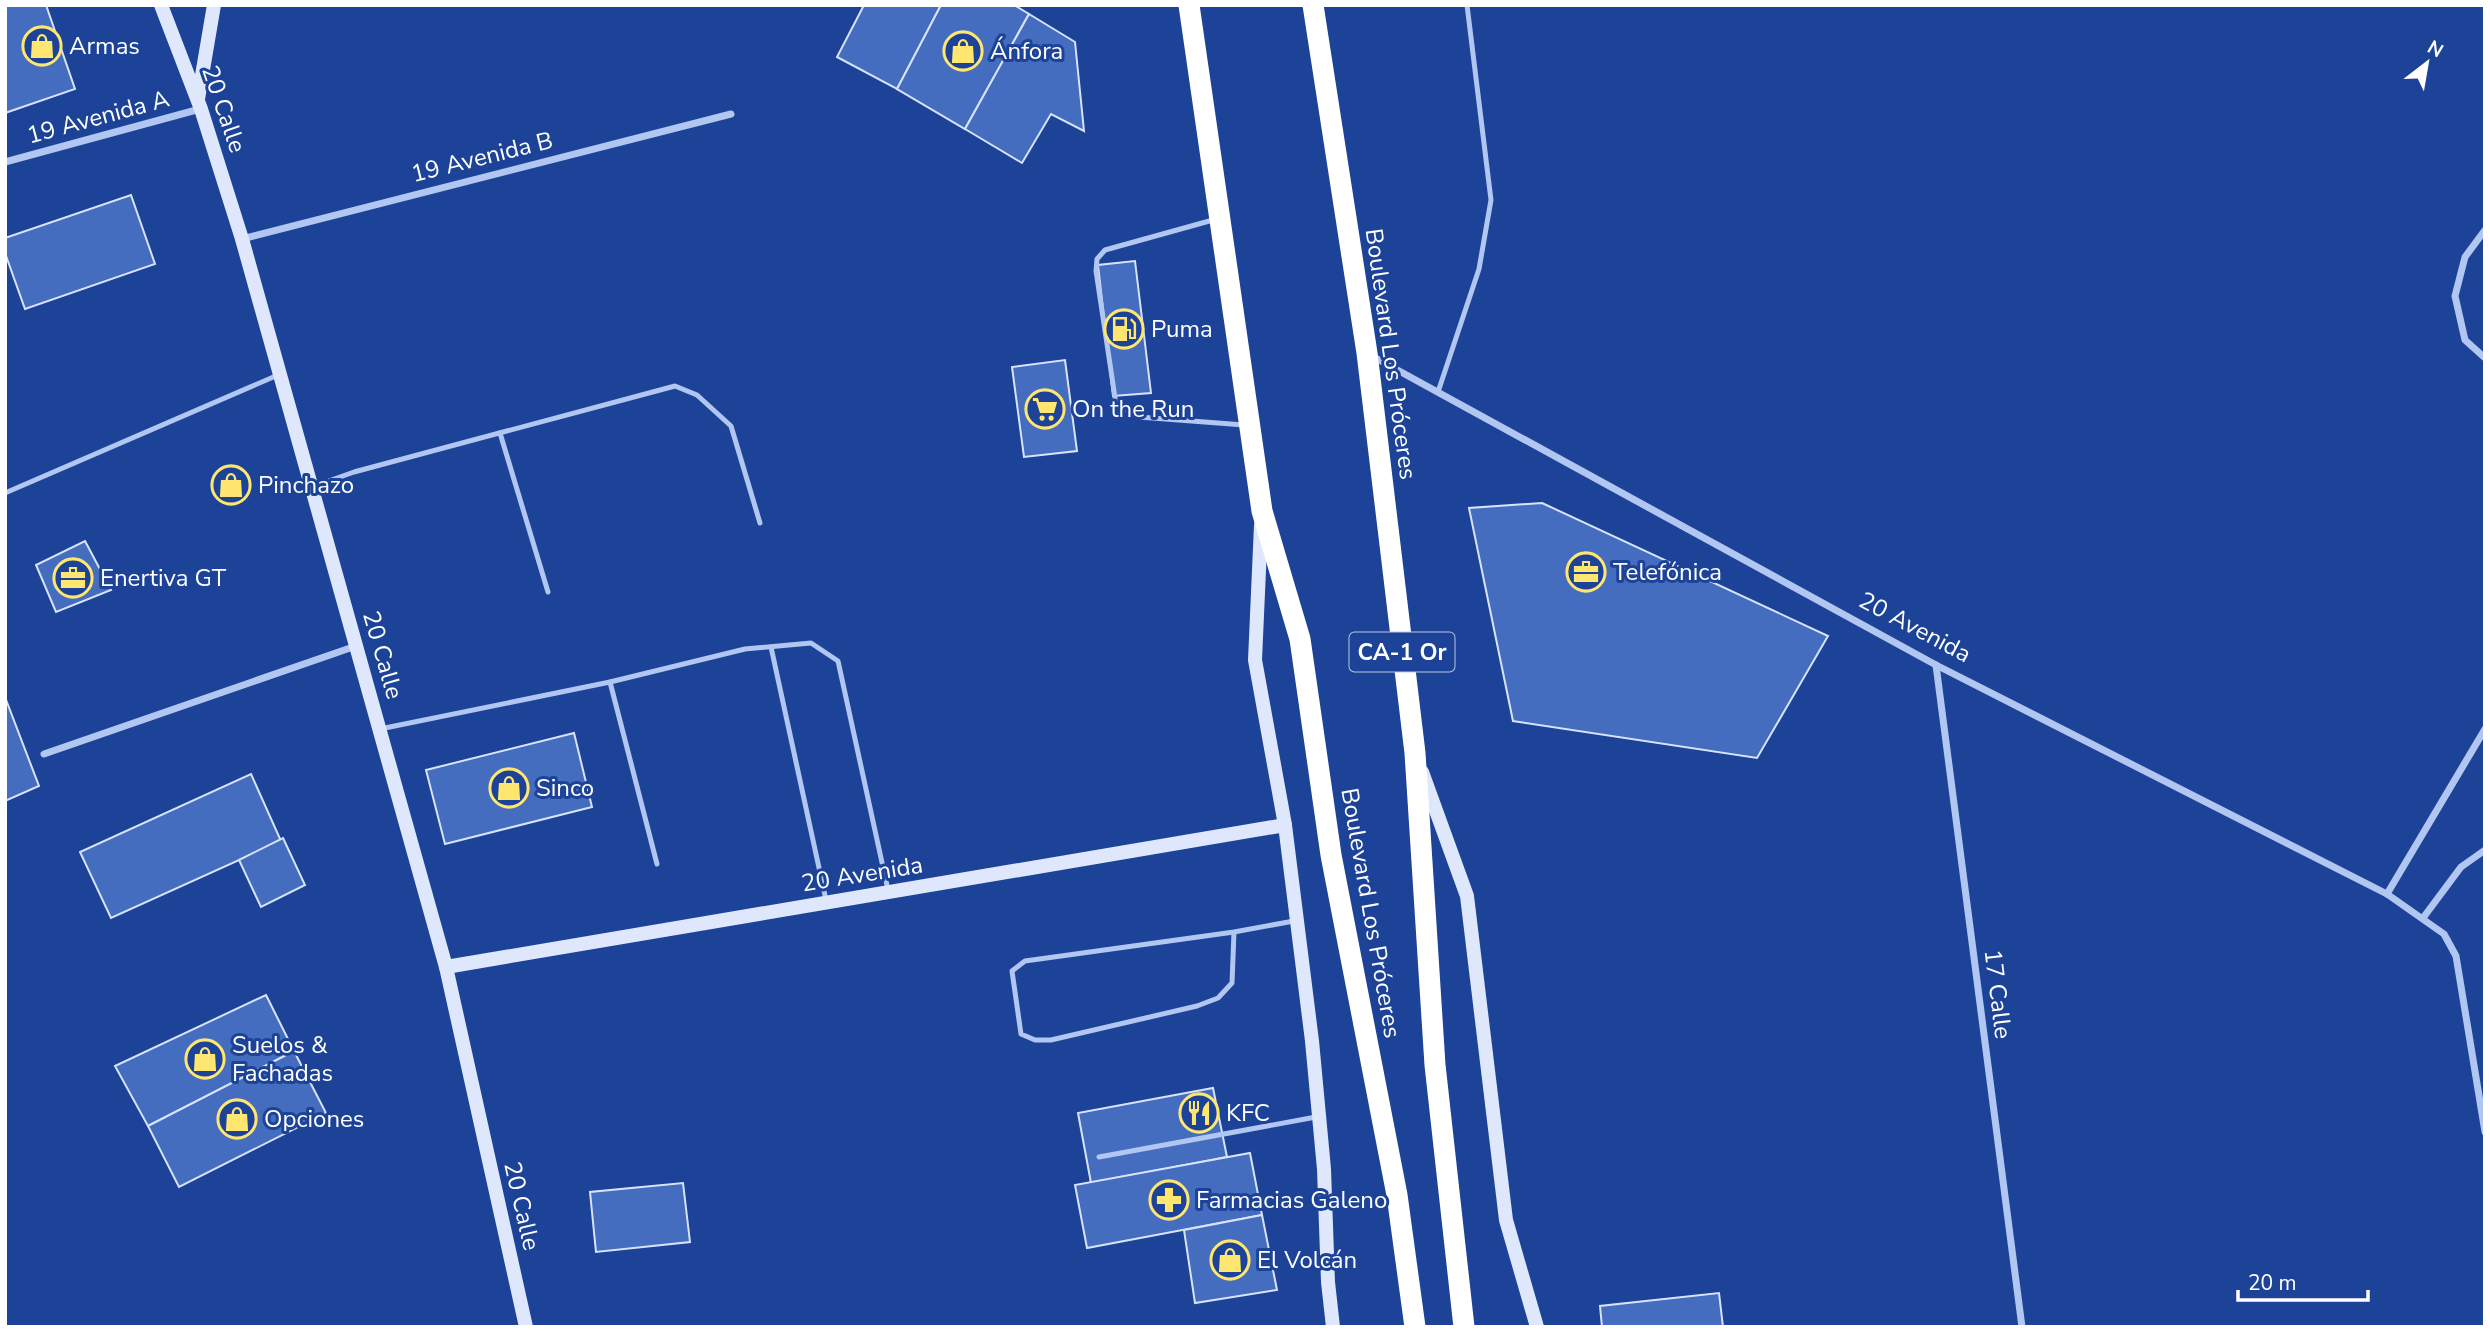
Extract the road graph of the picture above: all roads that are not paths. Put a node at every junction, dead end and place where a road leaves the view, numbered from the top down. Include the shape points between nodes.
1 (161, 5) edge
2 (214, 5) edge
3 (1189, 5) edge
4 (1313, 5) edge
5 (1466, 5) edge
6 (200, 104) junction
7 (731, 114) dead end
8 (5, 162) edge
9 (1220, 218) junction
10 (2485, 230) edge
11 (242, 239) junction
12 (1367, 353) junction
13 (2485, 358) edge
14 (281, 374) junction
15 (1438, 392) junction
16 (1250, 425) junction
17 (500, 433) junction
18 (312, 487) junction
19 (5, 493) edge
20 (1262, 511) junction
21 (760, 523) dead end
22 (548, 592) dead end
23 (356, 646) junction
24 (771, 647) junction
25 (1936, 665) junction
26 (610, 682) junction
27 (380, 729) junction
28 (2485, 729) edge
29 (1415, 753) junction
30 (44, 754) dead end
31 (1285, 825) junction
32 (2485, 850) edge
33 (657, 864) dead end
34 (889, 892) junction
35 (2387, 894) junction
36 (827, 902) junction
37 (2423, 918) junction
38 (1297, 921) junction
39 (1234, 932) junction
40 (446, 967) junction
41 (1319, 1116) junction
42 (2485, 1132) edge
43 (1099, 1157) dead end
44 (526, 1327) edge
45 (1332, 1327) edge
46 (1415, 1327) edge
47 (1464, 1327) edge
48 (1537, 1327) edge
49 (2022, 1327) edge

1 - 6 street, 20 Calle
2 - 6 street
3 - 9 highway, Boulevard Los Próceres
4 - 12 highway, Boulevard Los Próceres / CA-1 Or
5 - 15 lane via 1491,200 1479,269
6 - 8 street, 19 Avenida A
6 - 11 street, 20 Calle
7 - 11 street, 19 Avenida B
9 - 16 highway, Boulevard Los Próceres
9 - 16 lane via 1105,250 1097,259 1096,271 1116,404 1139,417
10 - 13 street via 2465,257 2455,296 2465,340
11 - 14 street, 20 Calle
12 - 15 street, 20 Avenida
12 - 29 highway, Boulevard Los Próceres / CA-1 Or
14 - 18 street, 20 Calle
14 - 19 lane
15 - 25 street, 20 Avenida
16 - 20 highway, Boulevard Los Próceres
17 - 18 lane
17 - 21 lane via 675,386 697,395 731,426
17 - 22 lane
18 - 23 street, 20 Calle
20 - 31 street, Boulevard Los Próceres via 1255,660
20 - 46 highway, Boulevard Los Próceres via 1300,639 1331,855 1397,1195
23 - 27 street, 20 Calle
23 - 30 street
24 - 26 lane via 745,649
24 - 34 lane via 811,643 838,661
24 - 36 lane
25 - 35 street, 20 Avenida
25 - 49 street, 17 Calle
26 - 27 lane
26 - 33 lane
27 - 40 street, 20 Calle
28 - 35 street
29 - 47 highway, Boulevard Los Próceres / CA-1 Or via 1435,1065
29 - 48 street, Boulevard Los Próceres via 1467,896 1506,1220
31 - 34 street, 20 Avenida
31 - 38 street, Boulevard Los Próceres
32 - 37 street via 2461,867
34 - 36 street, 20 Avenida
35 - 37 street, 20 Avenida
36 - 40 street, 20 Avenida
37 - 42 street, 20 Avenida via 2444,934 2456,956
38 - 39 lane
38 - 41 street, Boulevard Los Próceres
39 - 39 lane via 1232,983 1219,998 1051,1040 1021,1034 1012,971 1025,961
40 - 44 street, 20 Calle
41 - 43 lane
41 - 45 street, Boulevard Los Próceres

